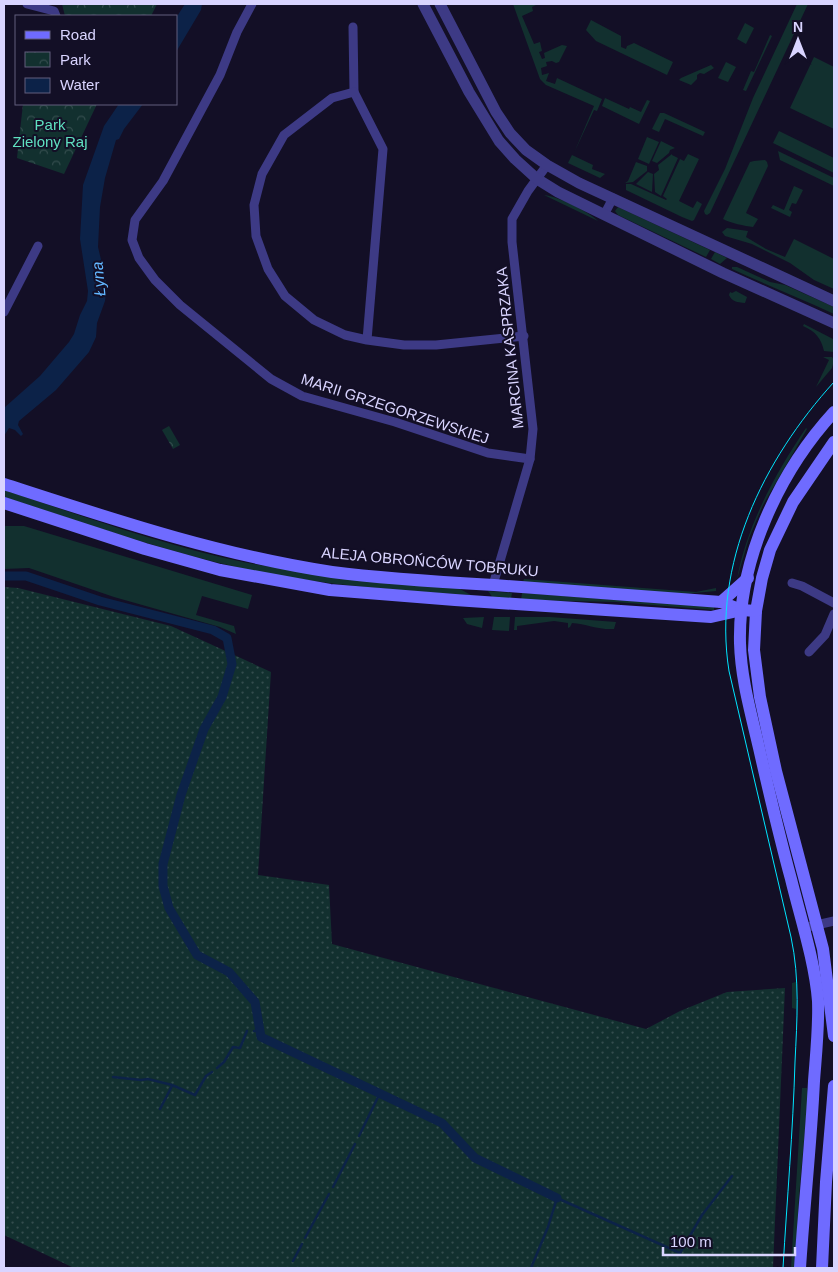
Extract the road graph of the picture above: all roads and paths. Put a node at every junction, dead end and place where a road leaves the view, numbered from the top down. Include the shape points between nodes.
1 (27, 4) edge
2 (252, 4) edge
3 (423, 4) edge
4 (440, 4) edge
5 (56, 15) edge
6 (353, 27) dead end
7 (354, 92) junction
8 (547, 165) junction
9 (536, 178) junction
10 (613, 198) junction
11 (604, 215) junction
12 (38, 246) dead end
13 (834, 301) edge
14 (4, 312) edge
15 (834, 323) edge
16 (524, 336) junction
17 (367, 340) junction
18 (834, 412) edge
19 (834, 442) edge
20 (530, 459) junction
21 (4, 484) edge
22 (4, 503) edge
23 (748, 578) junction
24 (792, 583) dead end
25 (494, 585) junction
26 (720, 602) junction
27 (834, 603) edge
28 (742, 610) junction
29 (756, 611) junction
30 (834, 614) edge
31 (810, 652) dead end
32 (834, 921) edge
33 (818, 925) junction
34 (803, 928) junction
35 (834, 1036) edge
36 (834, 1086) edge
37 (800, 1268) edge
38 (822, 1268) edge

1 - 5 street
2 - 20 street, MARII GRZEGORZEWSKIEJ via 220,75 163,181 135,220 132,240 139,258 182,308 271,379 302,396 488,453
3 - 9 street via 489,126 515,159
4 - 8 street via 496,112 526,150
6 - 7 street
7 - 17 street via 383,150
7 - 17 street via 332,98 284,134 262,174 254,205 256,236 268,269 285,296 314,320 345,335
8 - 9 street, MARCINA KASPRZAKA
8 - 10 street
9 - 11 street
9 - 16 street, MARCINA KASPRZAKA via 512,219
10 - 11 street
10 - 13 street
11 - 15 street
12 - 14 street
16 - 17 street via 436,345
16 - 20 street, MARCINA KASPRZAKA via 533,430
18 - 23 main road via 783,482 761,530
19 - 29 main road via 782,522 770,550
20 - 25 street, MARCINA KASPRZAKA
21 - 25 main road, ALEJA OBROŃCÓW TOBRUKU via 135,527 237,554 332,572
22 - 28 main road, ALEJA OBROŃCÓW TOBRUKU via 220,570 330,590 711,617
23 - 26 main road
23 - 28 main road
24 - 27 street
25 - 26 main road, ALEJA OBROŃCÓW TOBRUKU
26 - 28 main road, ALEJA OBROŃCÓW TOBRUKU
28 - 29 main road, ALEJA OBROŃCÓW TOBRUKU
28 - 34 main road via 740,643 746,695
29 - 33 main road via 754,657 760,696 778,780
30 - 31 street via 824,635
32 - 33 street
33 - 34 street
33 - 35 main road via 824,949
34 - 37 main road via 818,1000 818,1026
36 - 38 main road

